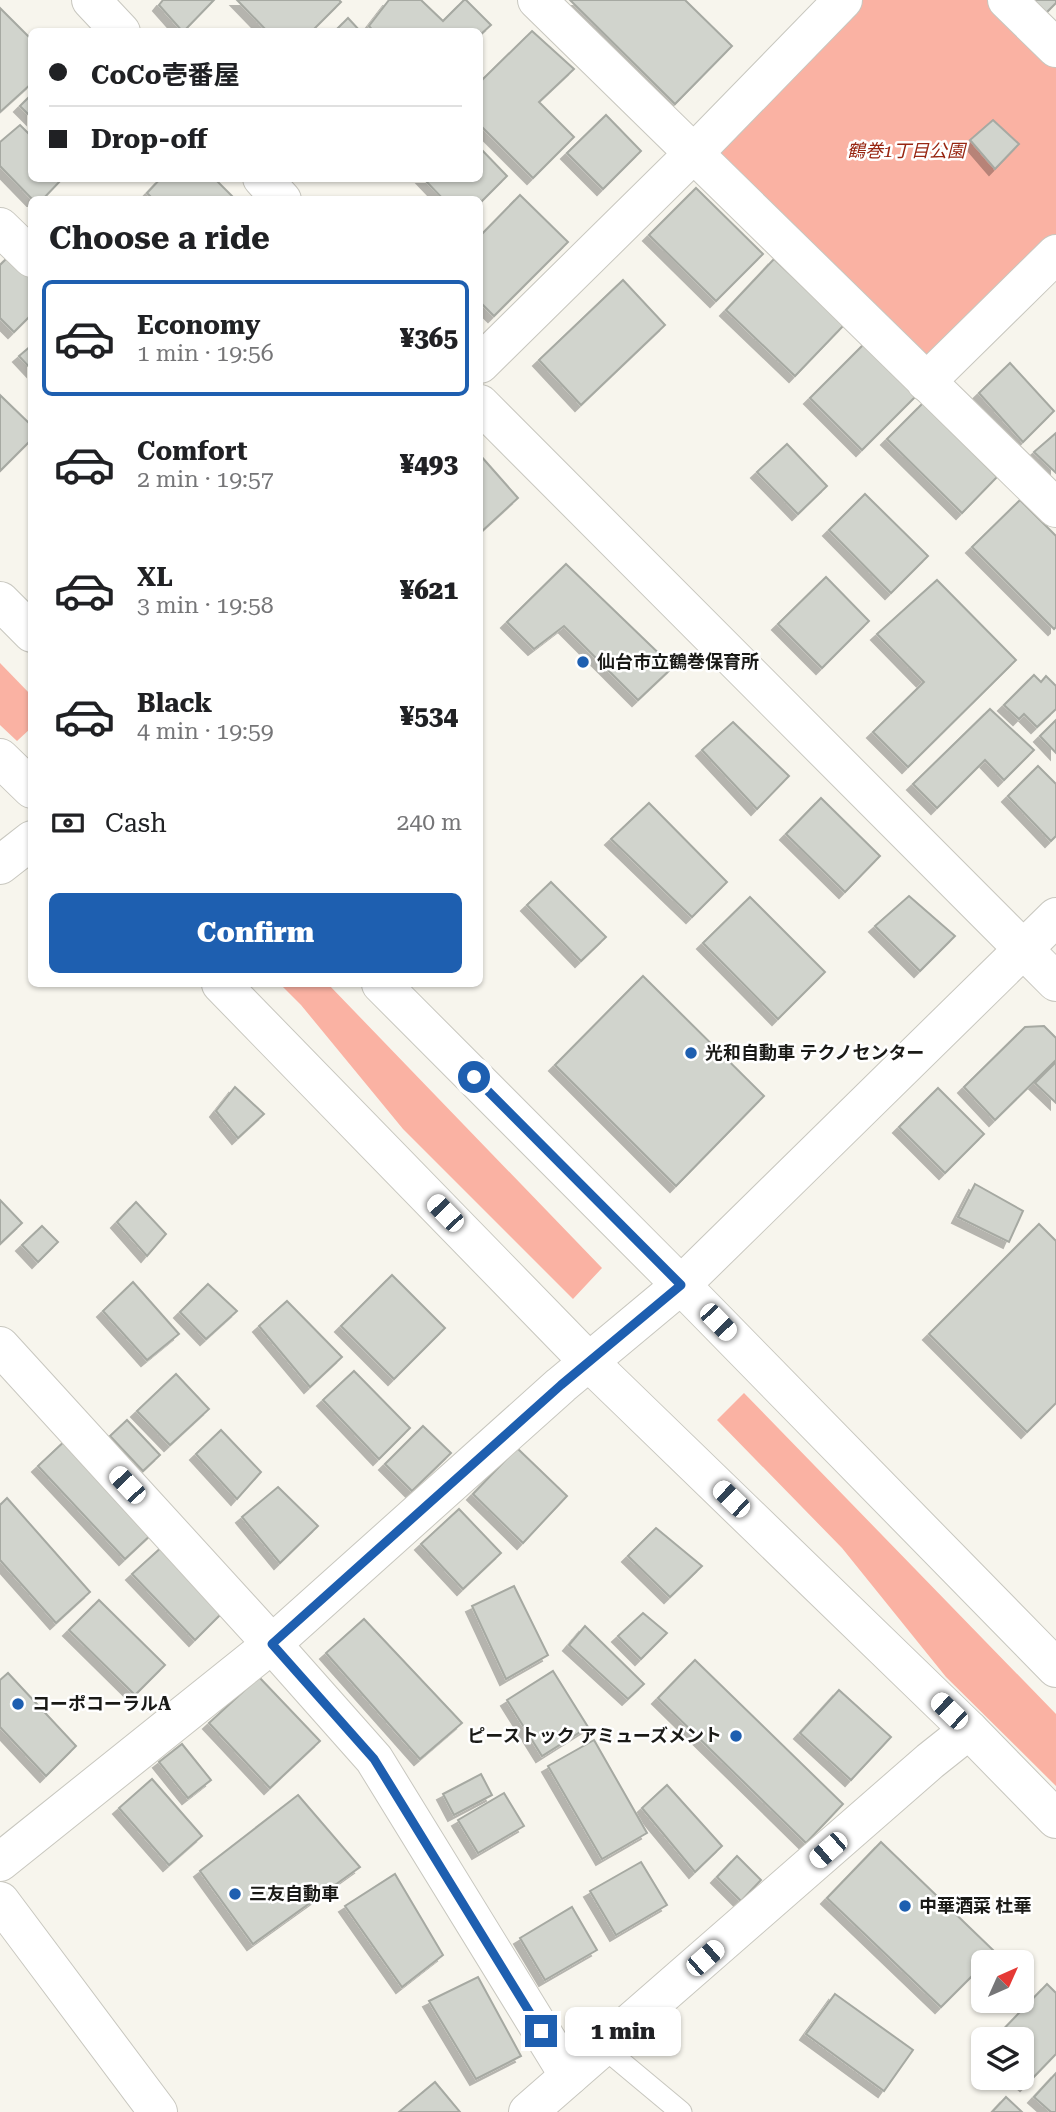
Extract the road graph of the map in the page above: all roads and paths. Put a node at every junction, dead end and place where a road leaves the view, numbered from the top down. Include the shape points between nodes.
1 (91, 0) edge
2 (537, 0) edge
3 (843, 0) edge
4 (1007, 0) edge
5 (117, 28) edge
6 (1056, 48) edge
7 (693, 154) junction
8 (266, 182) edge
9 (278, 196) edge
10 (0, 227) edge
11 (28, 254) edge
12 (1056, 254) edge
13 (483, 361) edge
14 (926, 382) junction
15 (483, 407) edge
16 (1056, 508) edge
17 (0, 601) edge
18 (28, 629) edge
19 (0, 758) edge
20 (28, 785) edge
21 (28, 843) edge
22 (0, 865) edge
23 (1056, 916) edge
24 (1022, 948) junction
25 (1056, 982) edge
26 (224, 987) edge
27 (384, 987) edge
28 (681, 1285) junction
29 (0, 1346) edge
30 (589, 1362) junction
31 (272, 1644) junction
32 (1056, 1668) edge
33 (969, 1730) junction
34 (1056, 1819) edge
35 (0, 1862) edge
36 (0, 1901) edge
37 (603, 2047) junction
38 (569, 2076) junction
39 (158, 2112) edge
40 (527, 2112) edge
41 (681, 2112) edge

1 - 5 street
2 - 7 street
3 - 7 street
4 - 6 street
7 - 13 street
7 - 14 street
8 - 9 street
10 - 11 street
12 - 14 street
14 - 16 street
15 - 24 street
17 - 18 street
19 - 20 street
21 - 22 street
23 - 24 street
24 - 25 street
24 - 28 street
26 - 30 street
27 - 28 street
28 - 30 street
28 - 32 street
29 - 31 street
30 - 31 street
30 - 33 street
31 - 35 street
31 - 38 street via 374,1759
33 - 34 street
33 - 37 street
36 - 39 street
37 - 38 street
37 - 41 lane
38 - 40 street

